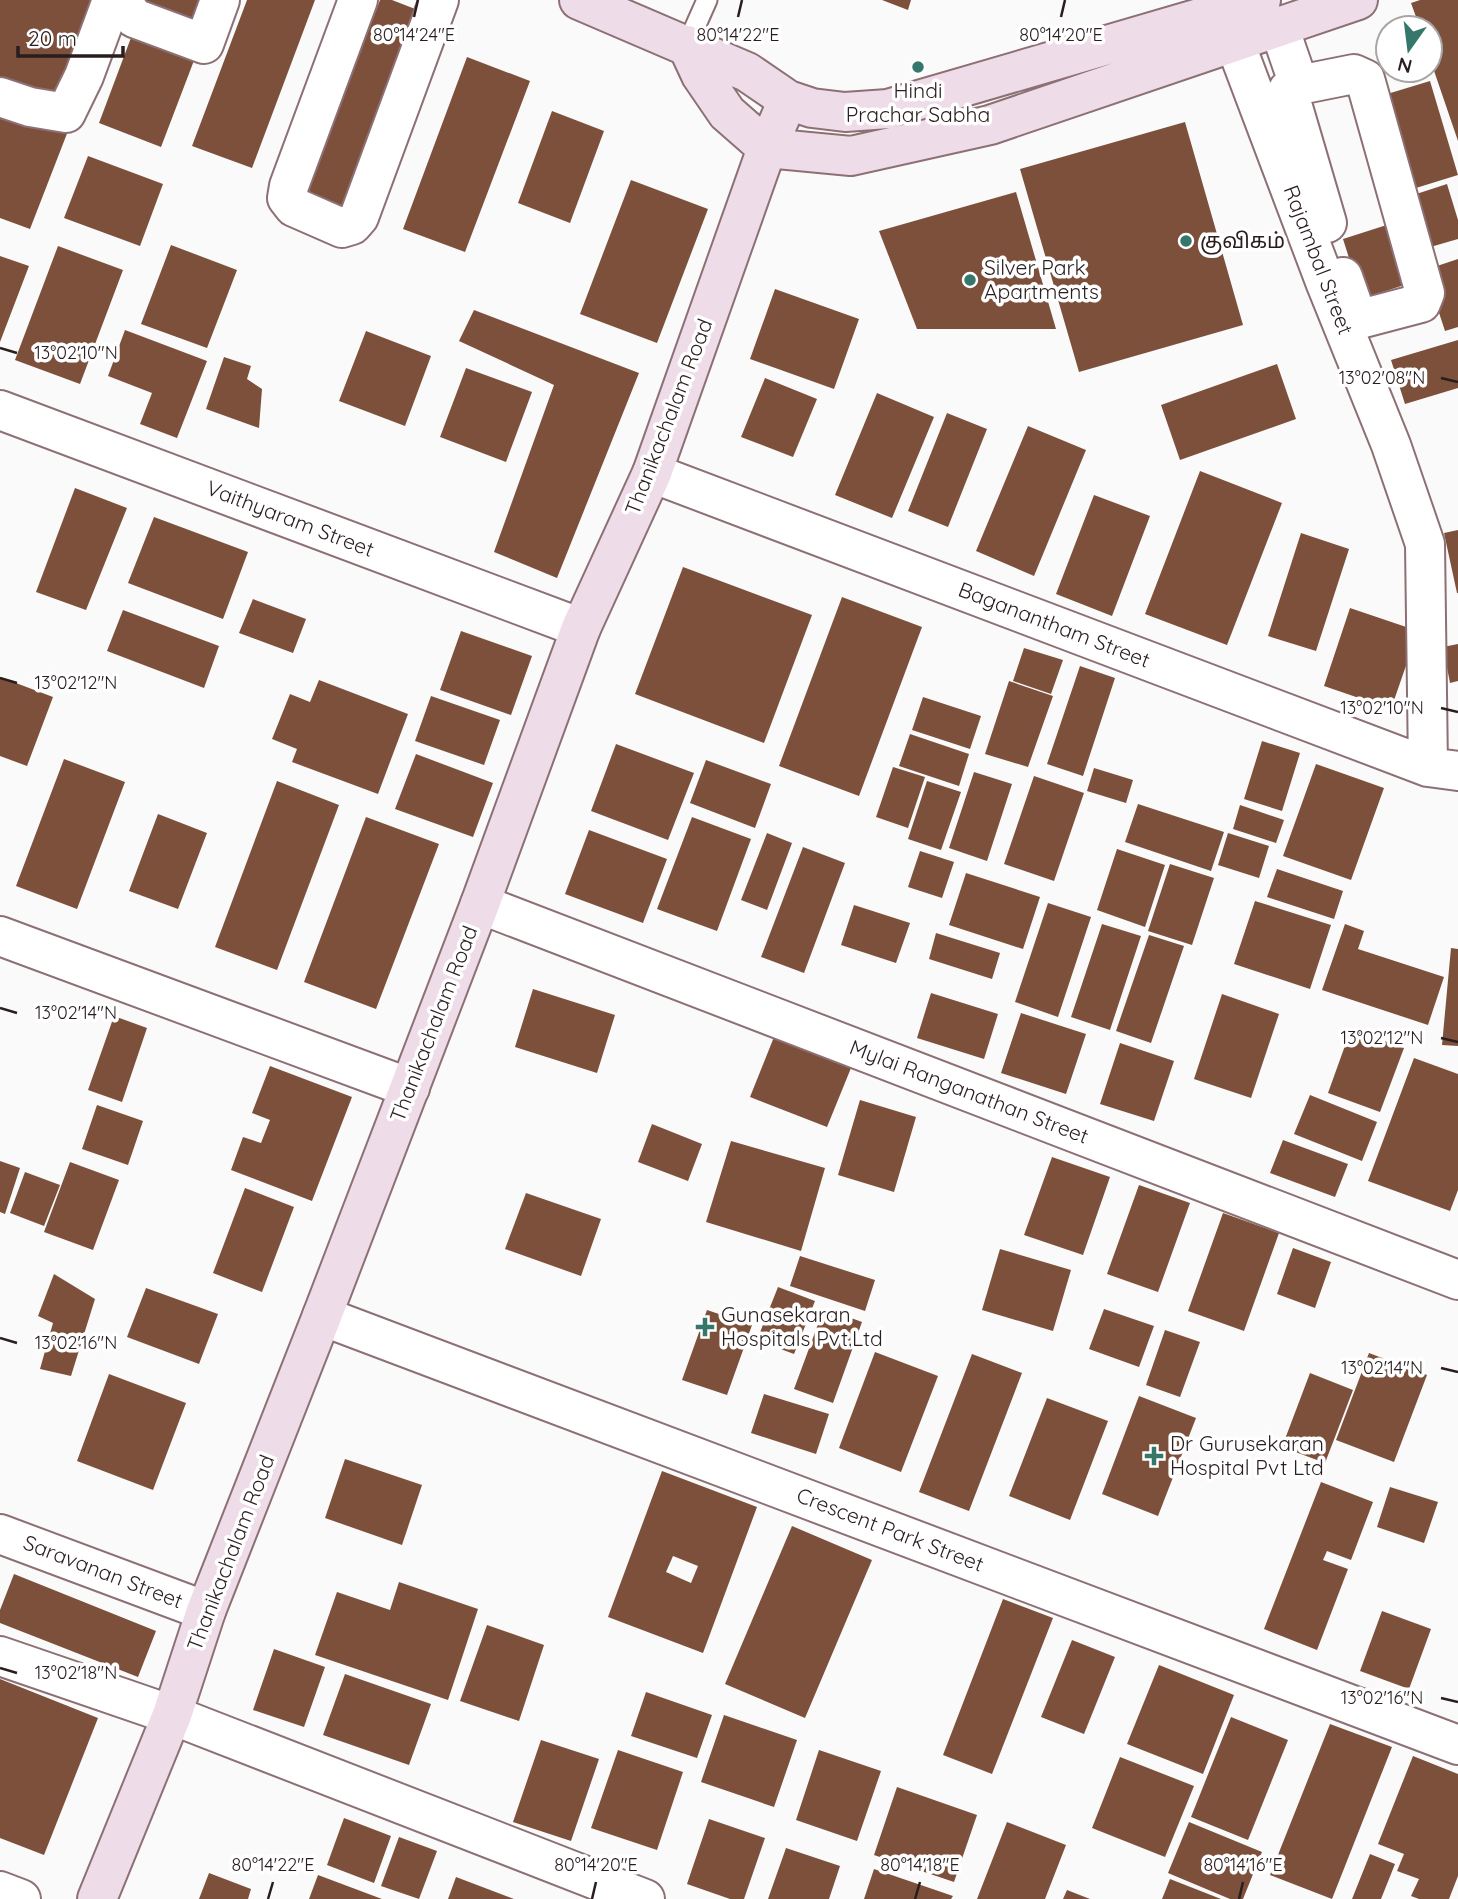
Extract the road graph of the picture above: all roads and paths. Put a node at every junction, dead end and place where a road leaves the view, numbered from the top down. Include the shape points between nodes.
1 (112, 0) edge
2 (121, 0) edge
3 (220, 0) edge
4 (358, 0) edge
5 (439, 0) edge
6 (579, 0) edge
7 (707, 0) edge
8 (1358, 0) edge
9 (1270, 14) edge
10 (1234, 43) junction
11 (687, 45) junction
12 (1298, 85) junction
13 (0, 97) edge
14 (788, 100) junction
15 (767, 148) junction
16 (1348, 317) junction
17 (0, 410) edge
18 (652, 473) junction
19 (581, 628) junction
20 (1443, 769) edge
21 (480, 904) junction
22 (0, 936) edge
23 (410, 1088) junction
24 (1458, 1280) edge
25 (323, 1316) junction
26 (3, 1544) edge
27 (206, 1611) junction
28 (0, 1656) edge
29 (172, 1715) junction
30 (1458, 1745) edge
31 (0, 1891) edge
32 (21, 1899) edge
33 (97, 1899) edge
34 (645, 1899) edge

1 - 13 street via 66,113
2 - 3 street via 134,18 204,44
4 - 5 street via 287,198 294,207 342,228 359,217
6 - 11 main road
7 - 11 lane
8 - 9 main road
9 - 10 main road
9 - 12 street
9 - 14 main road via 888,109 845,112
10 - 15 main road via 990,125 851,156
10 - 16 street, Rajambal Street
11 - 14 main road via 747,72
11 - 15 main road via 727,113
12 - 16 street via 1288,90
12 - 16 street via 1354,74 1365,79 1425,293 1421,303 1364,318
14 - 15 main road
15 - 18 main road, Thanikachalam Road
16 - 20 street, Rajambal Street via 1425,544
17 - 19 street, Vaithyaram Street
18 - 19 main road, Thanikachalam Road
18 - 20 street, Baganantham Street
19 - 21 main road, Thanikachalam Road
21 - 23 main road, Thanikachalam Road
21 - 24 street, Mylai Ranganathan Street
22 - 23 street
23 - 25 main road, Thanikachalam Road
25 - 27 main road, Thanikachalam Road
25 - 30 street, Crescent Park Street
26 - 27 street, Saravanan Street
27 - 29 main road, Thanikachalam Road
28 - 29 street
29 - 33 main road, Thanikachalam Road
29 - 34 street
31 - 32 street

